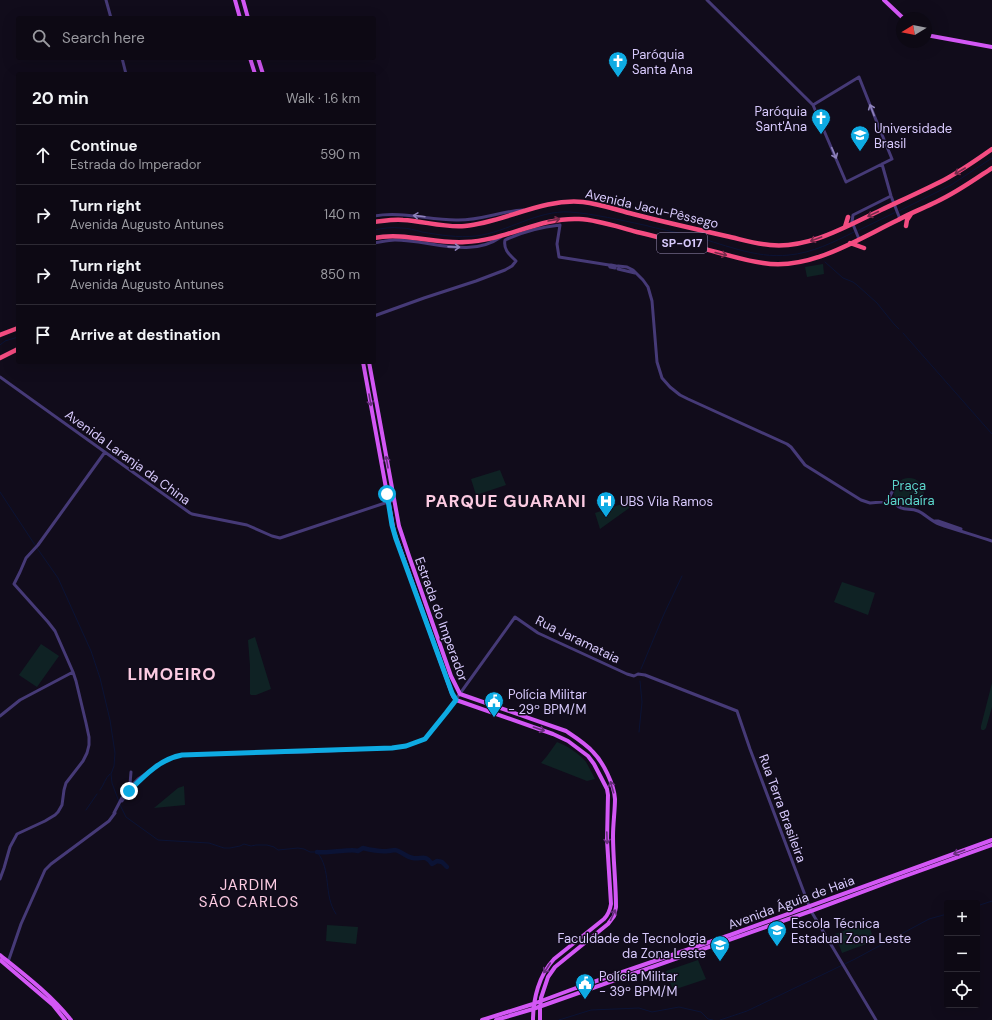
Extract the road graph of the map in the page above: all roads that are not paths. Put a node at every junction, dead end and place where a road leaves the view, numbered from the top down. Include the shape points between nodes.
1 (106, 0) edge
2 (707, 0) edge
3 (884, 0) edge
4 (244, 1) edge
5 (236, 2) edge
6 (897, 12) edge
7 (110, 16) edge
8 (240, 16) edge
9 (248, 16) edge
10 (932, 36) edge
11 (992, 47) edge
12 (122, 60) edge
13 (251, 60) edge
14 (259, 60) edge
15 (126, 72) edge
16 (254, 72) edge
17 (262, 72) edge
18 (813, 105) junction
19 (992, 148) edge
20 (882, 164) junction
21 (992, 168) edge
22 (891, 196) junction
23 (894, 205) junction
24 (527, 210) junction
25 (911, 214) junction
26 (376, 216) edge
27 (848, 217) dead end
28 (900, 218) junction
29 (376, 222) edge
30 (853, 225) junction
31 (906, 226) dead end
32 (845, 227) junction
33 (533, 228) junction
34 (376, 238) edge
35 (504, 238) junction
36 (858, 238) junction
37 (376, 243) edge
38 (850, 243) junction
39 (864, 248) dead end
40 (376, 315) edge
41 (16, 329) edge
42 (0, 336) edge
43 (16, 350) edge
44 (0, 358) edge
45 (363, 364) edge
46 (369, 364) edge
47 (0, 378) edge
48 (105, 452) junction
49 (892, 492) dead end
50 (387, 496) junction
51 (394, 500) junction
52 (388, 502) junction
53 (886, 502) junction
54 (992, 540) edge
55 (73, 672) junction
56 (460, 694) junction
57 (456, 700) junction
58 (490, 706) junction
59 (738, 711) joint
60 (492, 713) junction
61 (0, 716) edge
62 (131, 772) dead end
63 (143, 777) junction
64 (132, 784) junction
65 (122, 800) junction
66 (607, 822) junction
67 (613, 822) junction
68 (992, 840) edge
69 (992, 845) edge
70 (899, 875) junction
71 (0, 879) edge
72 (810, 909) junction
73 (0, 956) edge
74 (0, 960) edge
75 (8, 964) junction
76 (539, 987) junction
77 (544, 988) junction
78 (540, 1004) junction
79 (533, 1006) junction
80 (65, 1020) edge
81 (71, 1020) edge
82 (482, 1020) edge
83 (496, 1020) edge
84 (533, 1020) edge
85 (540, 1020) edge
86 (876, 1020) edge

1 - 7 street
2 - 18 street
3 - 6 main road
4 - 5 main road
4 - 9 main road
5 - 8 main road
10 - 11 main road
12 - 15 street
13 - 16 main road
14 - 17 main road
18 -> 20 street via 846,182
20 -> 18 street via 892,159 859,77
19 -> 23 highway, Avenida Jacu-Pêssego / SP-017 via 969,166
20 - 22 street
21 - 25 highway, Avenida Jacu-Pêssego / SP-017 via 937,202
22 - 23 street
22 - 30 street via 852,215
23 - 28 street
23 -> 30 highway, Avenida Jacu-Pêssego / SP-017
24 -> 26 street via 464,220 400,214
24 - 29 highway, Avenida Jacu-Pêssego / SP-017 via 466,226 400,220
32 -> 24 highway, Avenida Jacu-Pêssego / SP-017 via 805,243 771,246 582,202 557,203
25 - 28 highway, Avenida Jacu-Pêssego / SP-017
25 - 31 highway
27 - 32 highway
28 - 36 highway, Avenida Jacu-Pêssego / SP-017
30 - 32 highway, Avenida Jacu-Pêssego / SP-017
30 - 36 street
33 - 35 highway, Avenida Jacu-Pêssego / SP-017
33 -> 38 highway, Avenida Jacu-Pêssego / SP-017 via 550,221 565,219 593,221 749,261 772,264 808,260
33 - 53 street via 560,226 557,244 559,257 629,268 643,280 652,301 659,371 666,383 675,391 787,444 805,466 861,500 870,503
34 - 35 highway, Avenida Jacu-Pêssego / SP-017 via 395,236 465,242
37 -> 35 street via 396,240 470,247
35 - 40 street via 506,251 516,261 512,266
36 - 38 highway, Avenida Jacu-Pêssego / SP-017
38 - 39 highway
41 - 42 highway
43 - 44 highway
45 -> 50 main road, Estrada do Imperador
51 -> 46 main road, Estrada do Imperador
47 - 48 street, Avenida Laranja da China
48 - 52 street, Avenida Laranja da China via 190,513 247,525 278,538
48 - 55 street via 26,558 14,584 52,627
49 - 53 street
50 - 51 main road
50 - 52 main road, Estrada do Imperador
51 - 52 street
51 - 56 main road, Estrada do Imperador via 404,542
52 - 57 main road, Estrada do Imperador via 396,539
53 - 54 street via 893,501 902,508 913,509 928,516 936,523
55 - 61 street via 20,700
55 - 71 street via 89,737 87,753 66,783 58,812 17,834
56 - 57 street
56 - 58 main road, Estrada do Imperador
56 - 59 street, Rua Jaramataia via 515,617 538,633 627,674 645,675
57 - 60 main road, Estrada do Imperador
57 - 63 street via 425,739 406,746 359,750 182,755 166,760
58 - 60 main road
67 -> 58 main road, Estrada do Imperador via 613,786 593,751 566,731
59 - 72 street, Rua Terra Brasileira
60 -> 66 main road, Estrada do Imperador via 561,737 588,756 607,789
62 - 64 street
63 - 64 street
63 - 65 street
64 - 65 street
65 - 75 street via 109,821 45,870 21,924
66 - 67 main road
66 -> 76 main road, Estrada do Imperador via 611,904 608,913 554,959
77 -> 67 main road, Estrada do Imperador via 555,967 608,924 614,916 616,902
68 -> 70 main road, Avenida Águia de Haia
69 - 70 main road, Avenida Águia de Haia
70 - 72 main road, Avenida Águia de Haia
72 - 78 main road, Avenida Águia de Haia via 576,988
72 - 86 street, Rua Terra Brasileira
73 - 75 main road
74 - 75 main road
75 - 80 main road via 53,1005
75 - 81 main road via 52,1000
76 - 77 main road
76 - 79 main road, Estrada do Imperador
77 - 78 main road, Estrada do Imperador
78 - 79 main road, Avenida Águia de Haia
78 - 85 main road, Estrada do Imperador
79 - 82 main road, Avenida Águia de Haia
79 - 83 main road, Avenida Águia de Haia
79 - 84 main road, Estrada do Imperador

